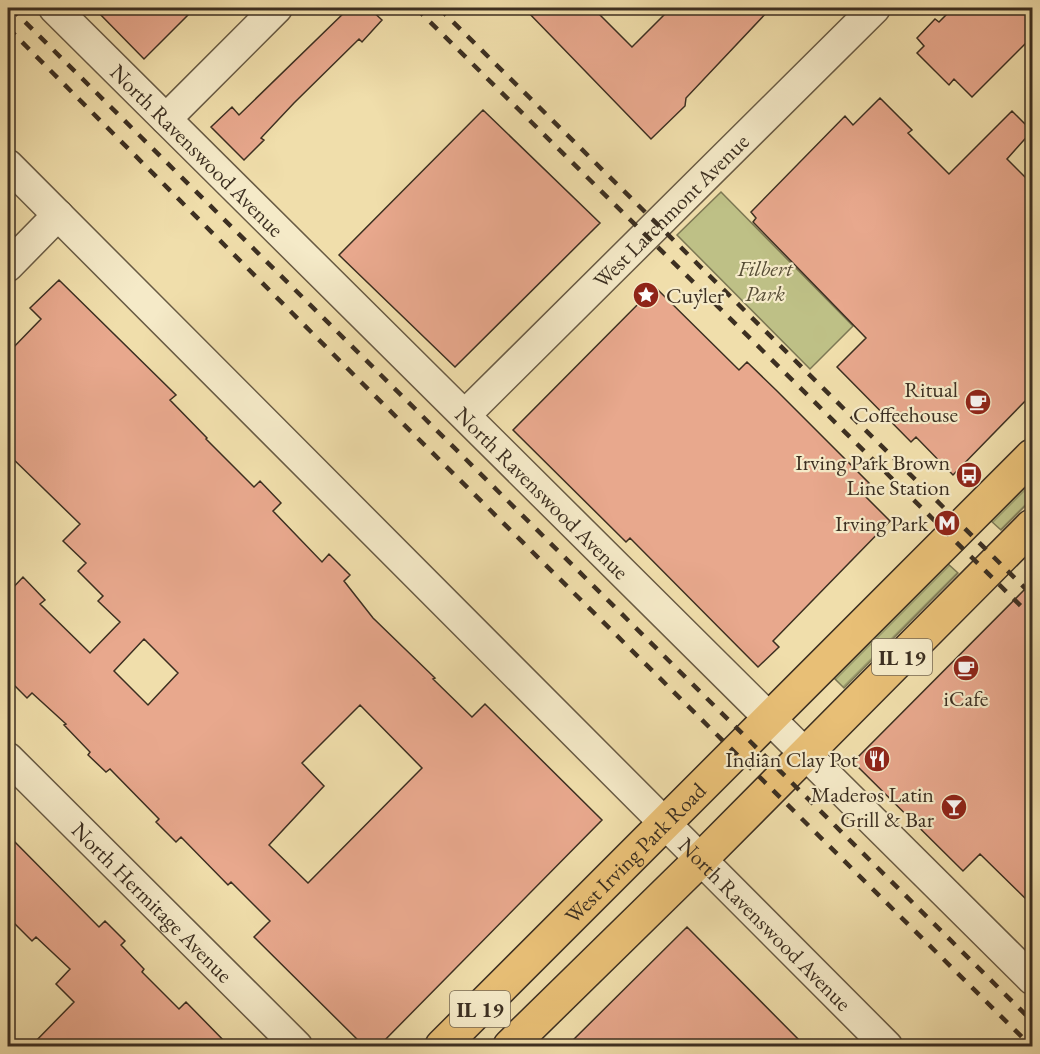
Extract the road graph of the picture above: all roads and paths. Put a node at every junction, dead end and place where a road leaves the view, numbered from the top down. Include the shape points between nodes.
1 (54, 8) edge
2 (277, 8) edge
3 (874, 8) edge
4 (166, 119) junction
5 (8, 165) edge
6 (58, 215) junction
7 (8, 266) edge
8 (465, 415) junction
9 (1032, 456) edge
10 (1032, 526) edge
11 (771, 718) junction
12 (805, 754) junction
13 (8, 758) edge
14 (664, 824) junction
15 (700, 860) junction
16 (1032, 979) edge
17 (297, 1047) edge
18 (442, 1047) edge
19 (510, 1047) edge
20 (887, 1047) edge

1 - 4 street, North Ravenswood Avenue
2 - 4 street
3 - 8 street, West Larchmont Avenue
4 - 8 street, North Ravenswood Avenue
5 - 6 street, North Ravenswood Avenue
6 - 7 street
6 - 14 street, North Ravenswood Avenue
8 - 11 street, North Ravenswood Avenue
9 - 11 main road, West Irving Park Road / IL 19
10 - 12 main road, IL 19
11 - 12 street, North Ravenswood Avenue
11 - 14 main road, West Irving Park Road / IL 19
12 - 15 main road, IL 19
12 - 16 street, North Ravenswood Avenue
13 - 17 street, North Hermitage Avenue
14 - 15 street, North Ravenswood Avenue
14 - 18 main road, West Irving Park Road / IL 19
15 - 19 main road, IL 19
15 - 20 street, North Ravenswood Avenue

